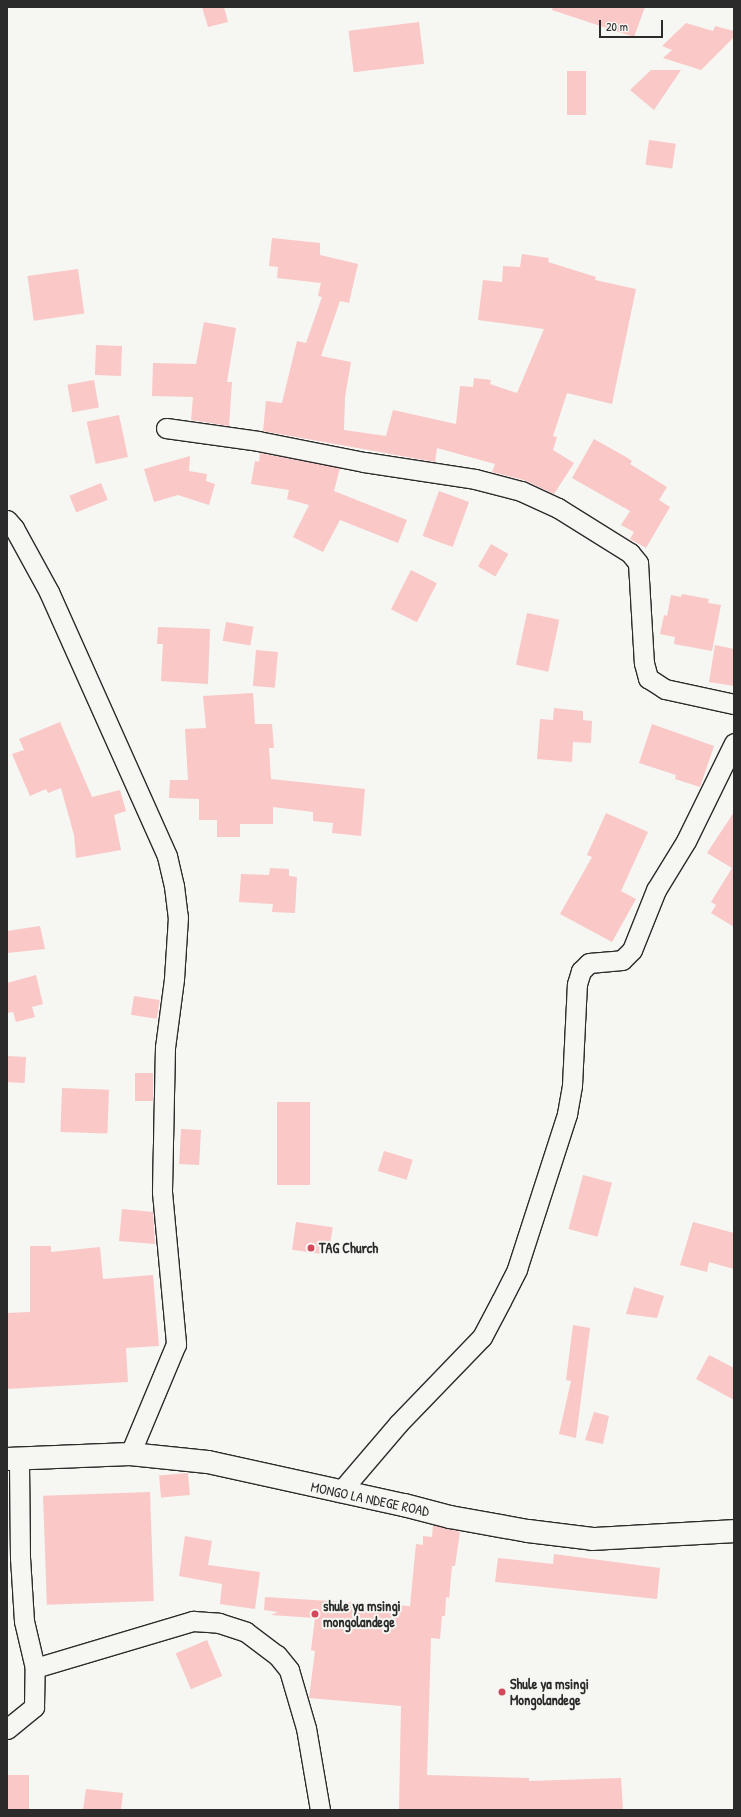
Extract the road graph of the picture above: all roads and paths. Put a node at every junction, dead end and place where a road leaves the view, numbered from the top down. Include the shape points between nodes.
1 (166, 428) dead end
2 (7, 520) edge
3 (734, 704) edge
4 (734, 743) edge
5 (130, 1454) junction
6 (13, 1458) edge
7 (340, 1492) junction
8 (734, 1531) edge
9 (35, 1668) junction
10 (7, 1729) edge
11 (320, 1810) edge

1 - 3 street via 258,441 364,462 474,479 521,490 558,508 630,553 638,564 644,663 648,678 655,685 665,689
2 - 5 street via 14,528 49,592 167,856 174,886 178,917 174,979 165,1047 162,1192 176,1344
4 - 7 street via 686,841 656,890 632,950 622,960 589,964 581,971 572,1084 566,1114 517,1269 502,1301 482,1337 398,1424
5 - 6 street, MONGO LA NDEGE ROAD
5 - 7 street, MONGO LA NDEGE ROAD via 208,1462
6 - 9 street via 24,1621
7 - 8 street, MONGO LA NDEGE ROAD via 520,1530 593,1538
9 - 10 street via 34,1707
9 - 11 street via 193,1621 219,1623 246,1632 277,1654 288,1670 306,1728

